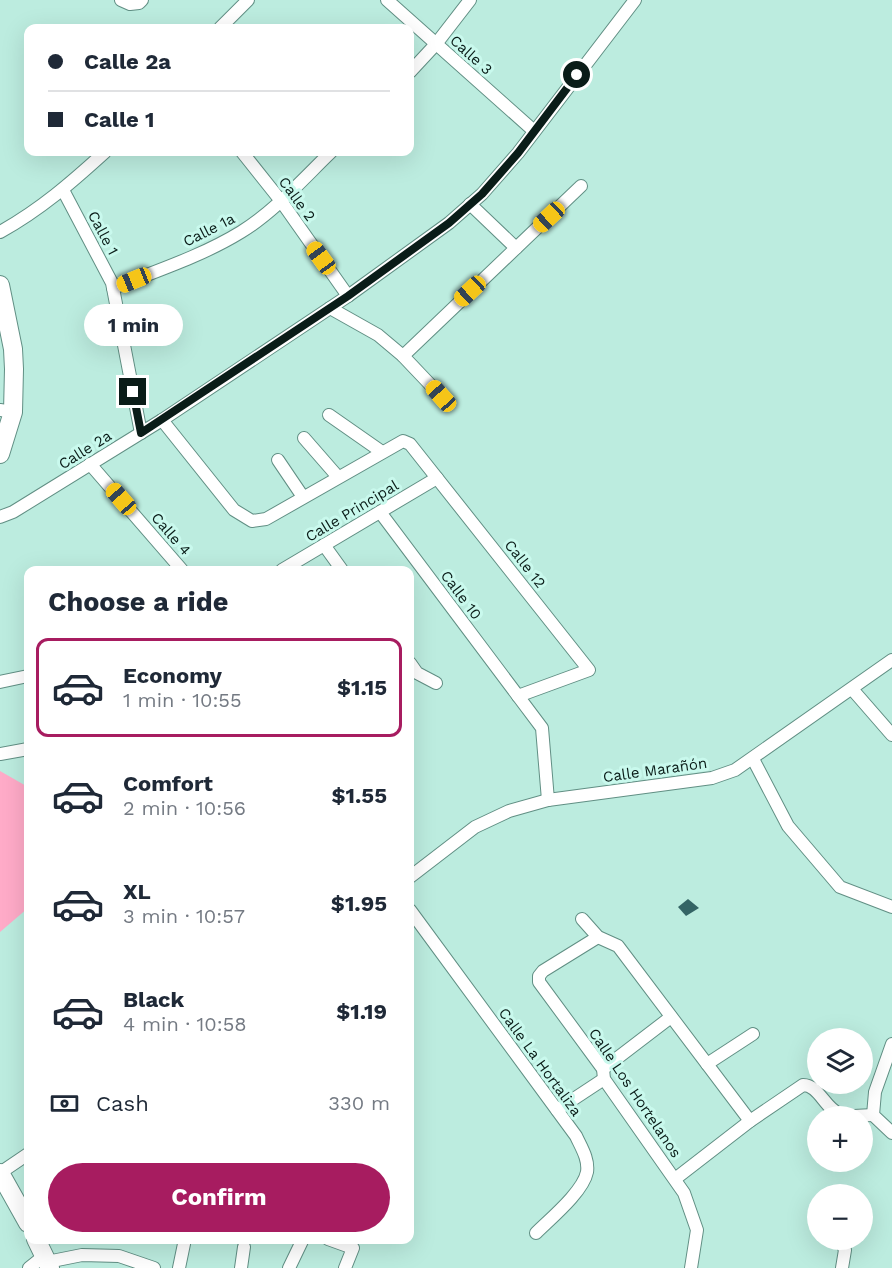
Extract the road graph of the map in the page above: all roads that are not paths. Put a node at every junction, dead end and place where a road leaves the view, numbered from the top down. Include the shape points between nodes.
1 (121, 0) edge
2 (141, 0) edge
3 (248, 0) edge
4 (387, 0) edge
5 (470, 0) edge
6 (635, 0) edge
7 (224, 24) edge
8 (414, 24) edge
9 (414, 24) edge
10 (436, 44) junction
11 (414, 68) edge
12 (534, 131) junction
13 (101, 156) edge
14 (245, 156) edge
15 (327, 156) edge
16 (581, 186) dead end
17 (63, 190) junction
18 (281, 201) junction
19 (470, 204) junction
20 (0, 232) edge
21 (516, 248) junction
22 (0, 285) edge
23 (113, 288) junction
24 (348, 296) junction
25 (330, 308) junction
26 (403, 356) junction
27 (441, 396) dead end
28 (6, 411) edge
29 (329, 415) dead end
30 (162, 420) junction
31 (141, 433) junction
32 (304, 438) dead end
33 (382, 452) junction
34 (0, 454) edge
35 (278, 460) dead end
36 (90, 464) junction
37 (338, 477) junction
38 (437, 478) junction
39 (303, 497) junction
40 (380, 512) junction
41 (0, 517) edge
42 (324, 545) junction
43 (179, 566) edge
44 (289, 566) edge
45 (339, 566) edge
46 (892, 660) edge
47 (414, 669) edge
48 (24, 677) edge
49 (0, 682) edge
50 (436, 683) dead end
51 (852, 689) junction
52 (518, 696) junction
53 (892, 735) edge
54 (24, 750) edge
55 (0, 754) edge
56 (753, 759) junction
57 (548, 800) junction
58 (414, 874) edge
59 (892, 907) edge
60 (414, 915) edge
61 (582, 919) dead end
62 (598, 937) junction
63 (671, 1017) junction
64 (753, 1034) dead end
65 (892, 1044) edge
66 (707, 1064) junction
67 (603, 1074) junction
68 (829, 1106) edge
69 (557, 1110) junction
70 (873, 1115) joint
71 (750, 1121) junction
72 (892, 1132) edge
73 (24, 1157) edge
74 (0, 1173) edge
75 (675, 1179) junction
76 (24, 1216) edge
77 (536, 1233) dead end
78 (184, 1244) edge
79 (301, 1244) edge
80 (342, 1244) edge
81 (244, 1247) dead end
82 (845, 1250) edge
83 (44, 1256) edge
84 (29, 1268) edge
85 (154, 1268) edge
86 (179, 1268) edge
87 (241, 1268) edge
88 (289, 1268) edge
89 (345, 1268) edge
90 (691, 1268) edge
91 (842, 1268) edge

1 - 2 street
3 - 7 street
4 - 8 street, Calle 3
5 - 10 street
6 - 12 street, Calle 2a
9 - 10 street, Calle 3
10 - 11 street
10 - 12 street, Calle 3
12 - 19 street, Calle 2a
13 - 17 street
14 - 18 street, Calle 2
15 - 18 street, Calle 1a
16 - 21 street
17 - 20 street
17 - 23 street, Calle 1
18 - 23 street, Calle 1a via 242,232
18 - 24 street, Calle 2
19 - 21 street
19 - 24 street, Calle 2a
21 - 26 street
22 - 28 main road via 13,349
23 - 31 street, Calle 1
24 - 25 street, Calle 2a
25 - 26 street via 378,335
25 - 30 street, Calle 2a
26 - 27 street
28 - 34 main road
29 - 33 street
30 - 31 street, Calle 2a
30 - 39 street via 234,510 252,521 266,519
31 - 36 street, Calle 2a
32 - 37 street
33 - 37 street
33 - 38 street, Calle 12 via 403,441 410,444
35 - 39 street
36 - 41 street, Calle 2a
36 - 43 street, Calle 4
37 - 39 street
38 - 40 street, Calle Principal
38 - 52 street, Calle 12 via 589,670
40 - 42 street, Calle Principal
40 - 52 street, Calle 10
42 - 44 street, Calle Principal
42 - 45 street
46 - 51 street, Calle Marañón
47 - 50 street
48 - 49 street
51 - 53 street
51 - 56 street, Calle Marañón
52 - 57 street, Calle 10 via 542,728
54 - 55 street
56 - 57 street, Calle Marañón via 712,778
56 - 59 street via 788,826 840,887
57 - 58 street, Calle Marañón via 509,811 475,827
60 - 69 street, Calle La Hortaliza
61 - 62 street
62 - 63 street via 618,946
62 - 67 street, Calle Los Hortelanos via 543,971 539,982
63 - 66 street
63 - 67 street
64 - 66 street
65 - 70 street via 875,1092
66 - 71 street
67 - 69 street
67 - 75 street, Calle Los Hortelanos
68 - 71 street via 811,1087 803,1085
69 - 77 street, Calle La Hortaliza via 576,1136 586,1159 586,1173 578,1189
70 - 72 street
71 - 75 street
73 - 74 street
74 - 76 main road
75 - 90 street, Calle Los Hortelanos via 698,1230
78 - 86 street
79 - 88 street
80 - 89 street via 353,1248
81 - 87 street
82 - 91 street
83 - 84 street
83 - 85 street via 119,1256

